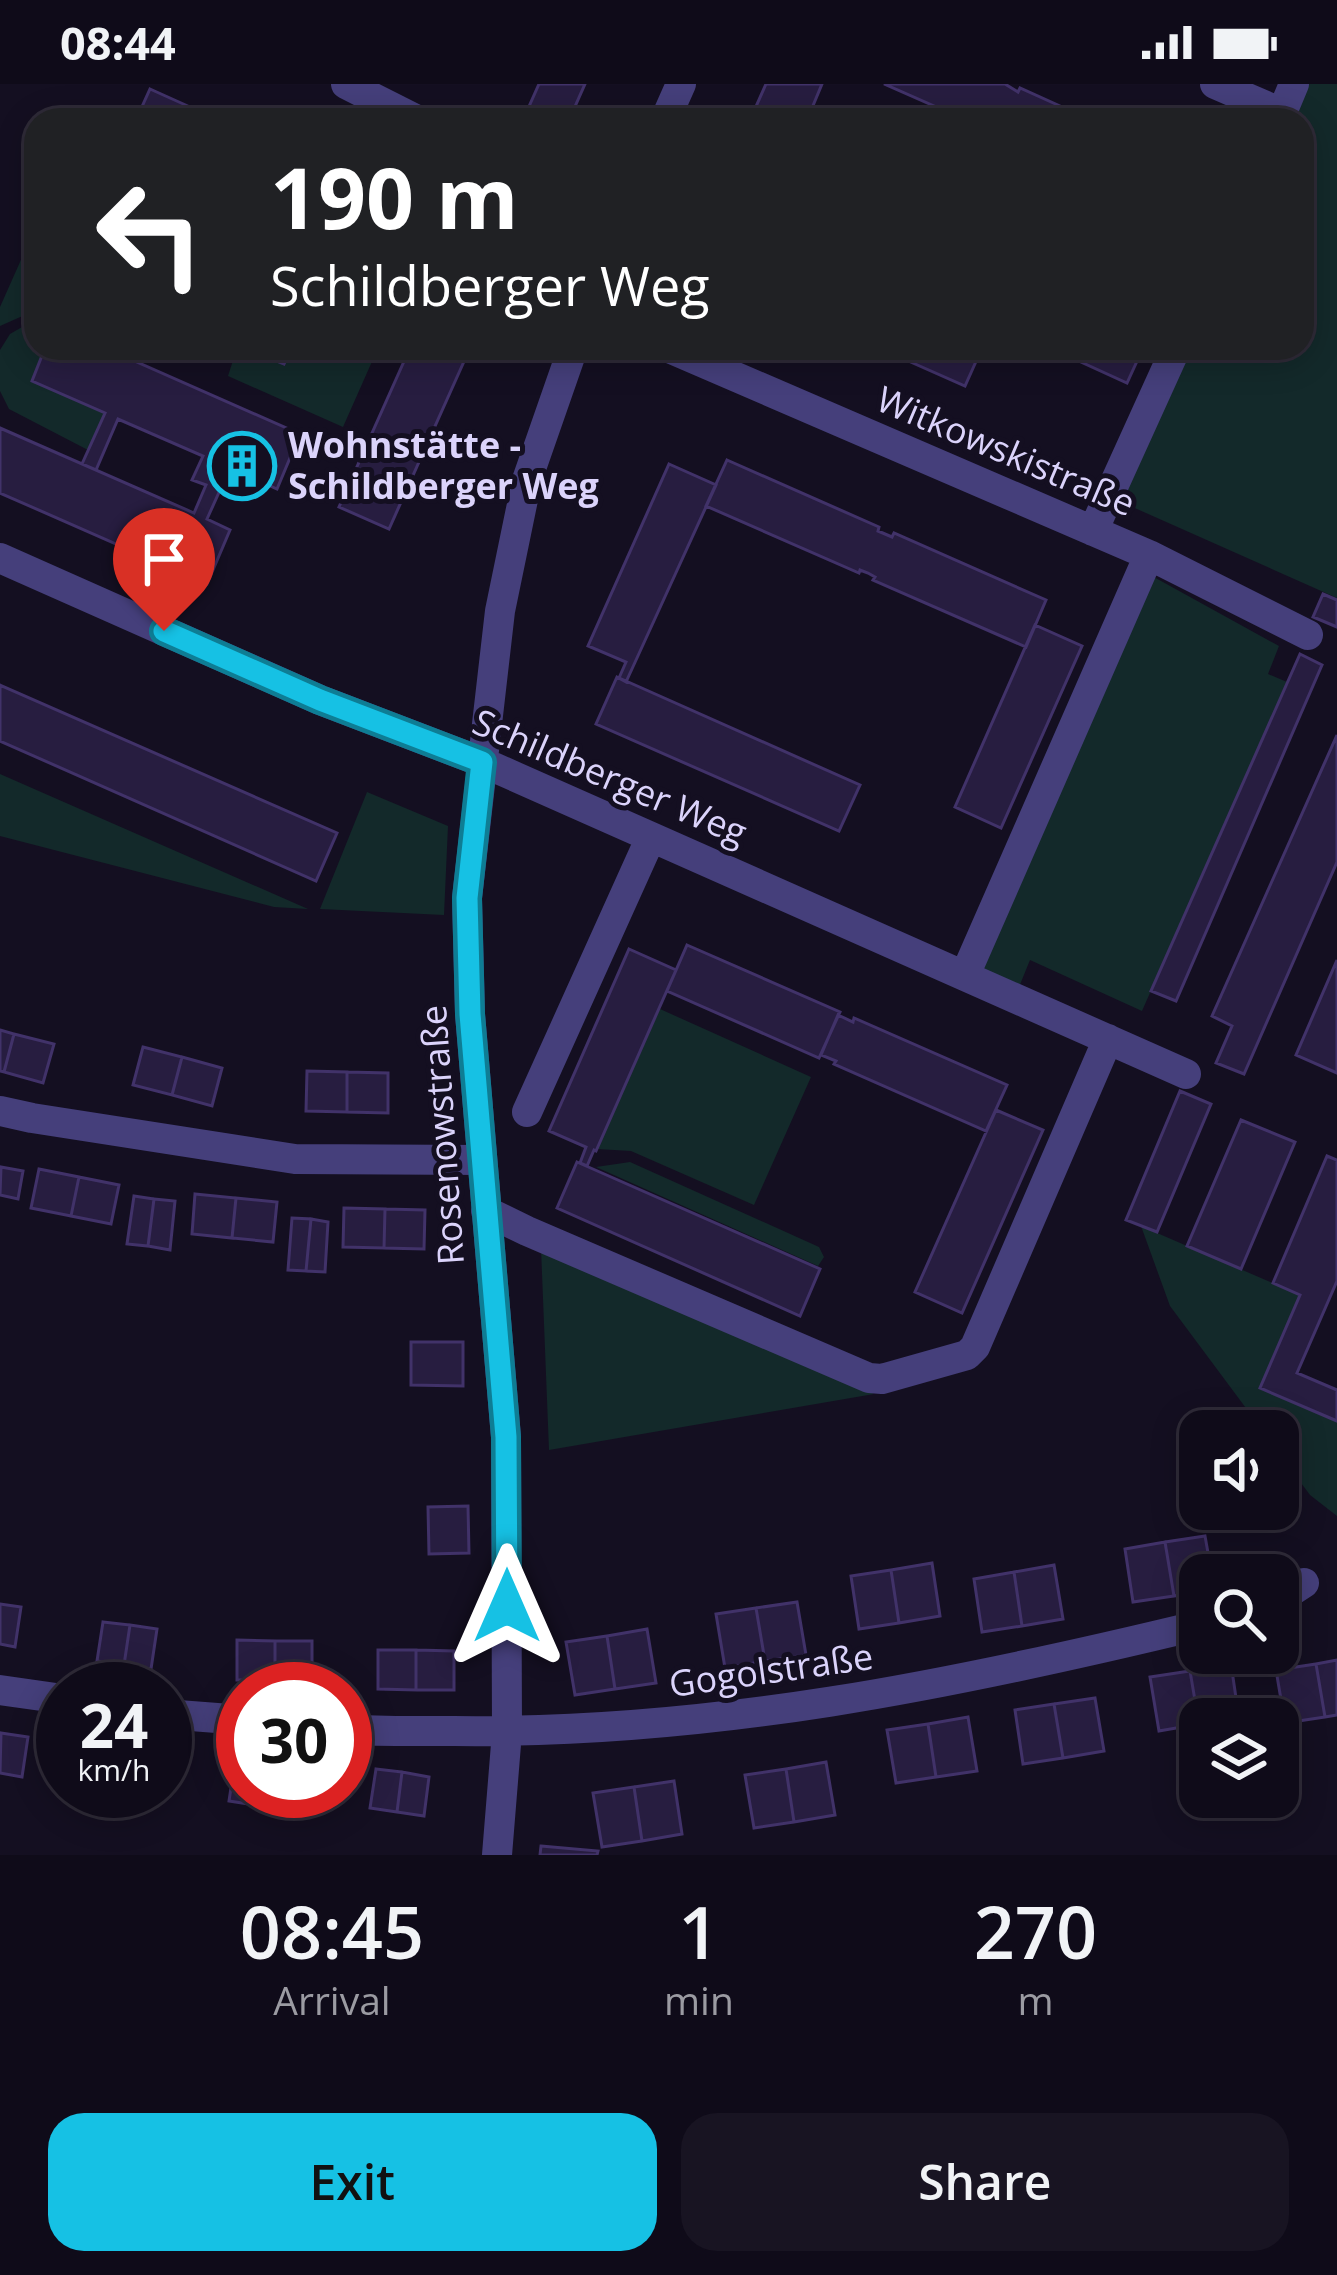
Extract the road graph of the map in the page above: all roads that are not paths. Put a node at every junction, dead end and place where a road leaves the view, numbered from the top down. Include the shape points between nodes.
1 (346, 84) edge
2 (1215, 84) edge
3 (393, 108) edge
4 (1262, 108) edge
5 (569, 360) edge
6 (697, 360) edge
7 (1171, 360) edge
8 (1093, 531) junction
9 (1149, 555) junction
10 (0, 558) edge
11 (1308, 635) dead end
12 (482, 762) junction
13 (651, 837) junction
14 (965, 975) junction
15 (1108, 1039) junction
16 (1186, 1074) dead end
17 (0, 1111) edge
18 (527, 1112) dead end
19 (482, 1160) junction
20 (486, 1211) junction
21 (1179, 1630) edge
22 (0, 1690) edge
23 (36, 1696) edge
24 (372, 1730) edge
25 (507, 1732) junction
26 (496, 1855) edge

1 - 3 street
2 - 4 street
5 - 12 street, Rosenowstraße via 527,480 500,611
6 - 8 street, Witkowskistraße
7 - 8 street
8 - 9 street, Witkowskistraße
9 - 11 street, Witkowskistraße
9 - 14 street
10 - 12 street, Schildberger Weg via 320,700
12 - 13 street, Schildberger Weg
12 - 19 street, Rosenowstraße via 467,898
13 - 14 street, Schildberger Weg
13 - 18 street
14 - 15 street, Schildberger Weg
15 - 16 street, Schildberger Weg
15 - 20 street via 974,1347 882,1379
17 - 19 street via 296,1159
19 - 20 street, Rosenowstraße
20 - 25 street, Rosenowstraße via 506,1437
21 - 25 street, Gogolstraße via 860,1699 643,1726
22 - 23 street
24 - 25 street, Gogolstraße
25 - 26 street, Rosenowstraße

